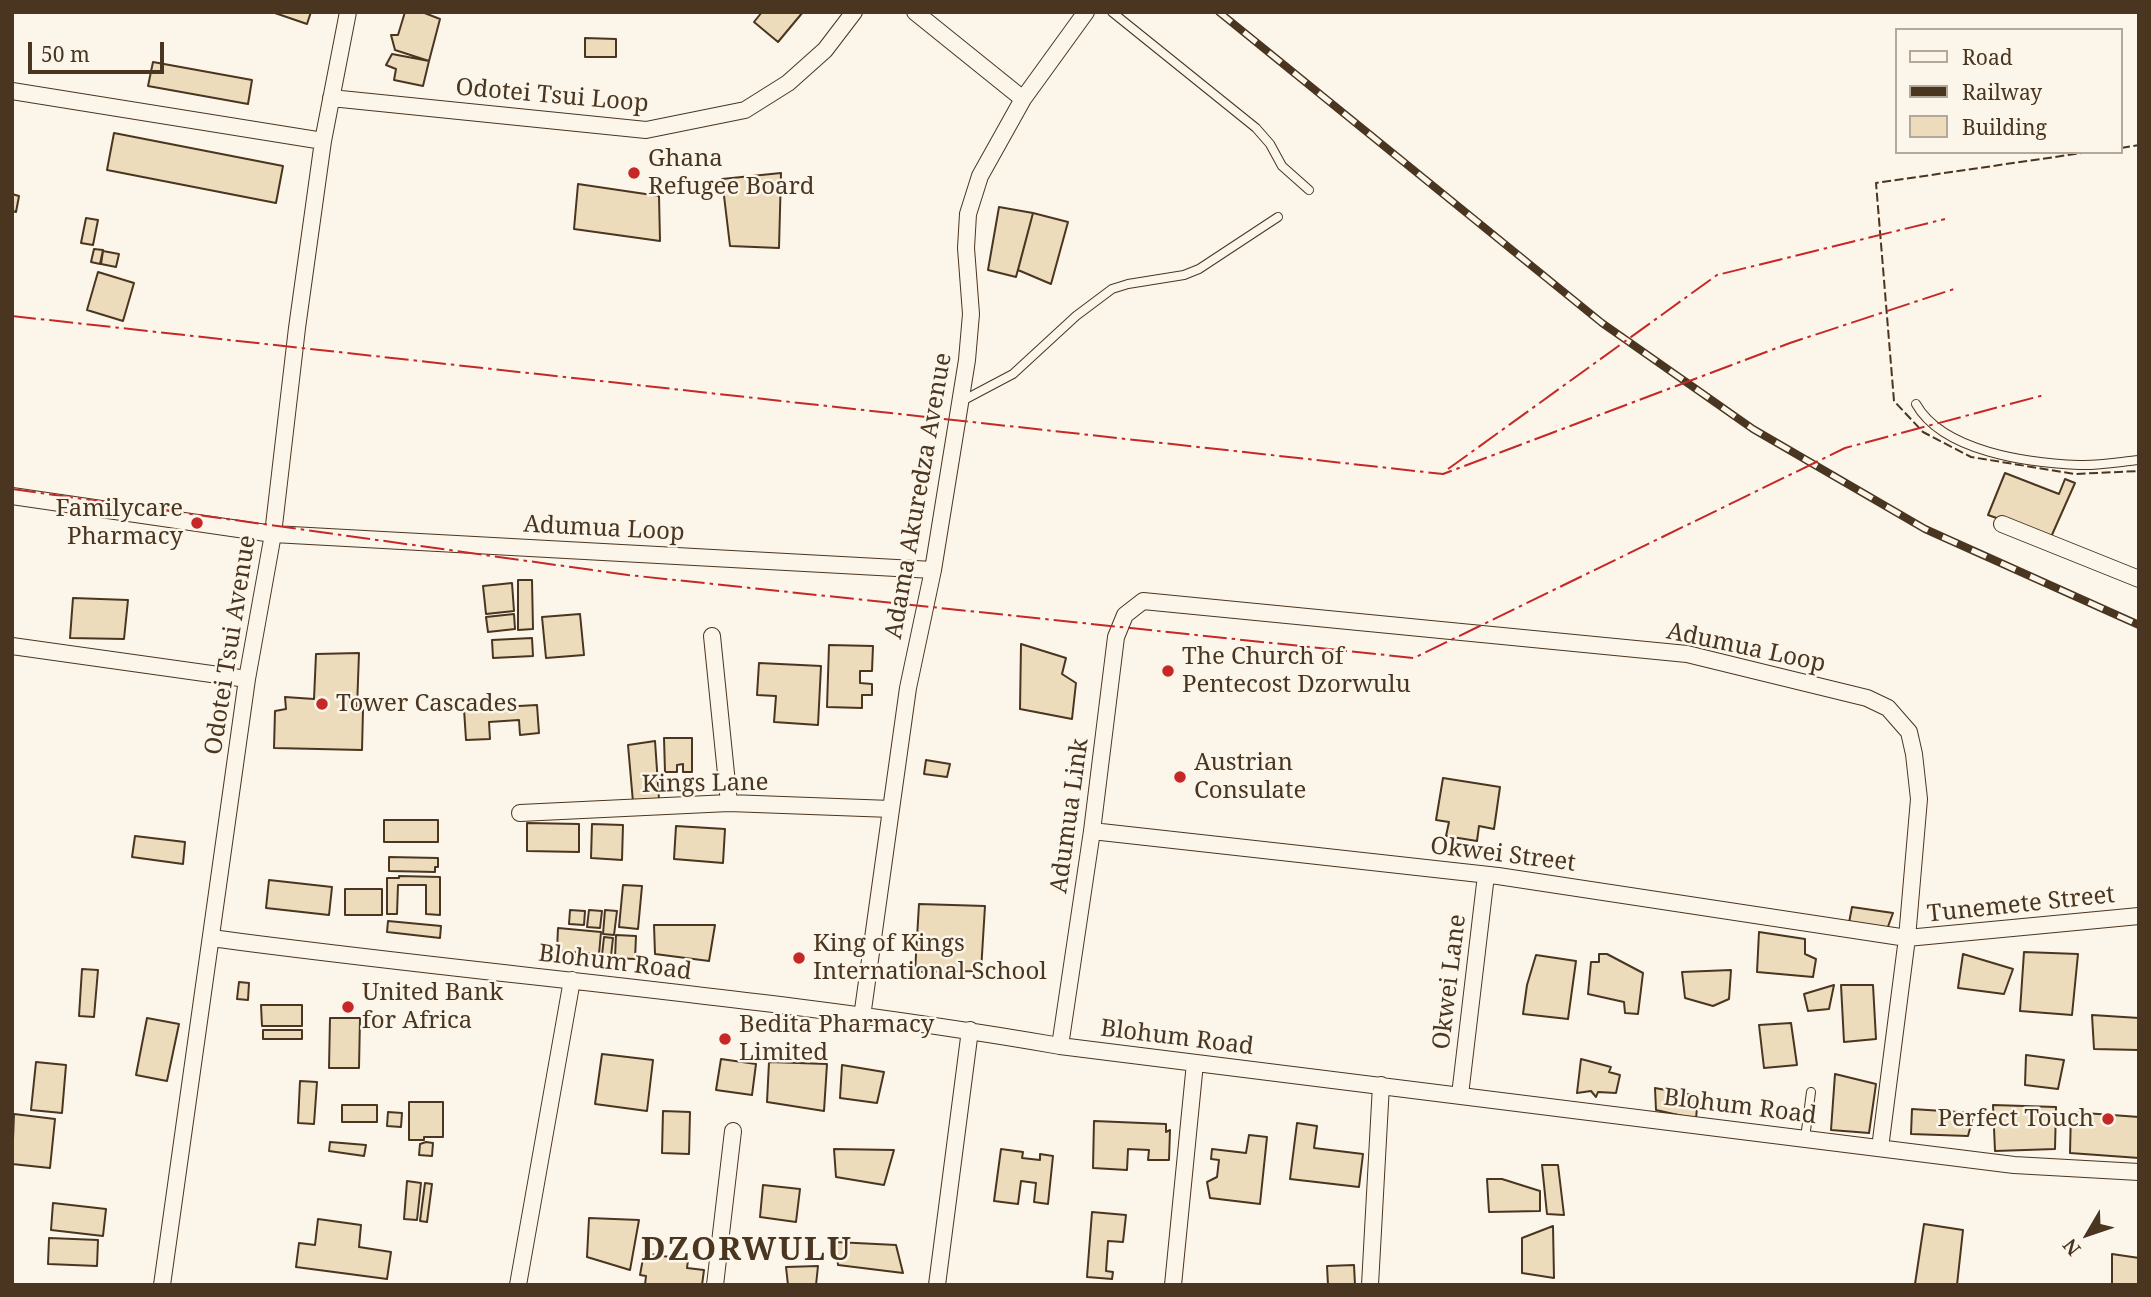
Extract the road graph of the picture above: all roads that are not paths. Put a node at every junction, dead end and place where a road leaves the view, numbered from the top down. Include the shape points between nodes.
1 (348, 12) edge
2 (855, 12) edge
3 (915, 12) edge
4 (1086, 12) edge
5 (1112, 12) edge
6 (12, 91) edge
7 (331, 98) junction
8 (1023, 99) junction
9 (323, 141) junction
10 (1309, 190) dead end
11 (1278, 217) dead end
12 (959, 402) junction
13 (1916, 404) dead end
14 (2139, 460) edge
15 (12, 496) edge
16 (2002, 524) dead end
17 (273, 534) junction
18 (933, 570) junction
19 (2139, 579) edge
20 (1143, 601) joint
21 (712, 636) dead end
22 (12, 646) edge
23 (247, 678) junction
24 (729, 803) junction
25 (891, 810) junction
26 (520, 813) dead end
27 (1092, 831) junction
28 (1486, 875) junction
29 (2139, 916) edge
30 (211, 938) junction
31 (1907, 938) junction
32 (572, 980) junction
33 (862, 1017) junction
34 (970, 1030) junction
35 (1060, 1046) junction
36 (1195, 1063) junction
37 (1381, 1085) junction
38 (1811, 1092) dead end
39 (1460, 1095) junction
40 (733, 1131) dead end
41 (1805, 1138) junction
42 (1880, 1148) junction
43 (2139, 1171) edge
44 (162, 1285) edge
45 (518, 1285) edge
46 (715, 1285) edge
47 (936, 1285) edge
48 (1173, 1285) edge
49 (1370, 1285) edge

1 - 7 street, Odotei Tsui Avenue
2 - 7 street, Odotei Tsui Loop via 825,50 788,83 745,110 646,130
3 - 8 street
4 - 8 street, Adama Akuredza Avenue
5 - 10 lane via 1256,128 1282,166
6 - 9 street
7 - 9 street, Odotei Tsui Avenue
8 - 12 street, Adama Akuredza Avenue via 980,176 968,214 971,314
9 - 17 street, Odotei Tsui Avenue
11 - 12 lane via 1199,269 1112,289 1013,374
12 - 18 street, Adama Akuredza Avenue
13 - 14 lane via 1949,435 2011,457 2081,465
15 - 17 street, Adumua Loop
16 - 19 street
17 - 18 street, Adumua Loop
17 - 23 street, Odotei Tsui Avenue
18 - 25 street, Adama Akuredza Avenue via 908,688
20 - 27 street, Adumua Link via 1125,615 1116,636
20 - 31 street, Adumua Loop via 1687,654 1867,698 1888,708 1909,732 1914,754 1919,799
21 - 24 street
22 - 23 street
23 - 30 street, Odotei Tsui Avenue
24 - 25 street, Kings Lane
24 - 26 street, Kings Lane
25 - 33 street, Adama Akuredza Avenue
27 - 28 street, Okwei Street
27 - 35 street, Adumua Link
28 - 31 street, Okwei Street
28 - 39 street, Okwei Lane
29 - 31 street, Tunemete Street
30 - 32 street, Blohum Road
30 - 44 street, Odotei Tsui Avenue
31 - 42 street, Adumua Loop
32 - 33 street, Blohum Road
32 - 45 street
33 - 34 street, Blohum Road
34 - 35 street, Blohum Road
34 - 47 street
35 - 36 street, Blohum Road
36 - 37 street, Blohum Road
36 - 48 street
37 - 39 street, Blohum Road
37 - 49 street
38 - 41 lane
39 - 41 street, Blohum Road
40 - 46 street
41 - 42 street, Blohum Road
42 - 43 street, Blohum Road via 2014,1165

